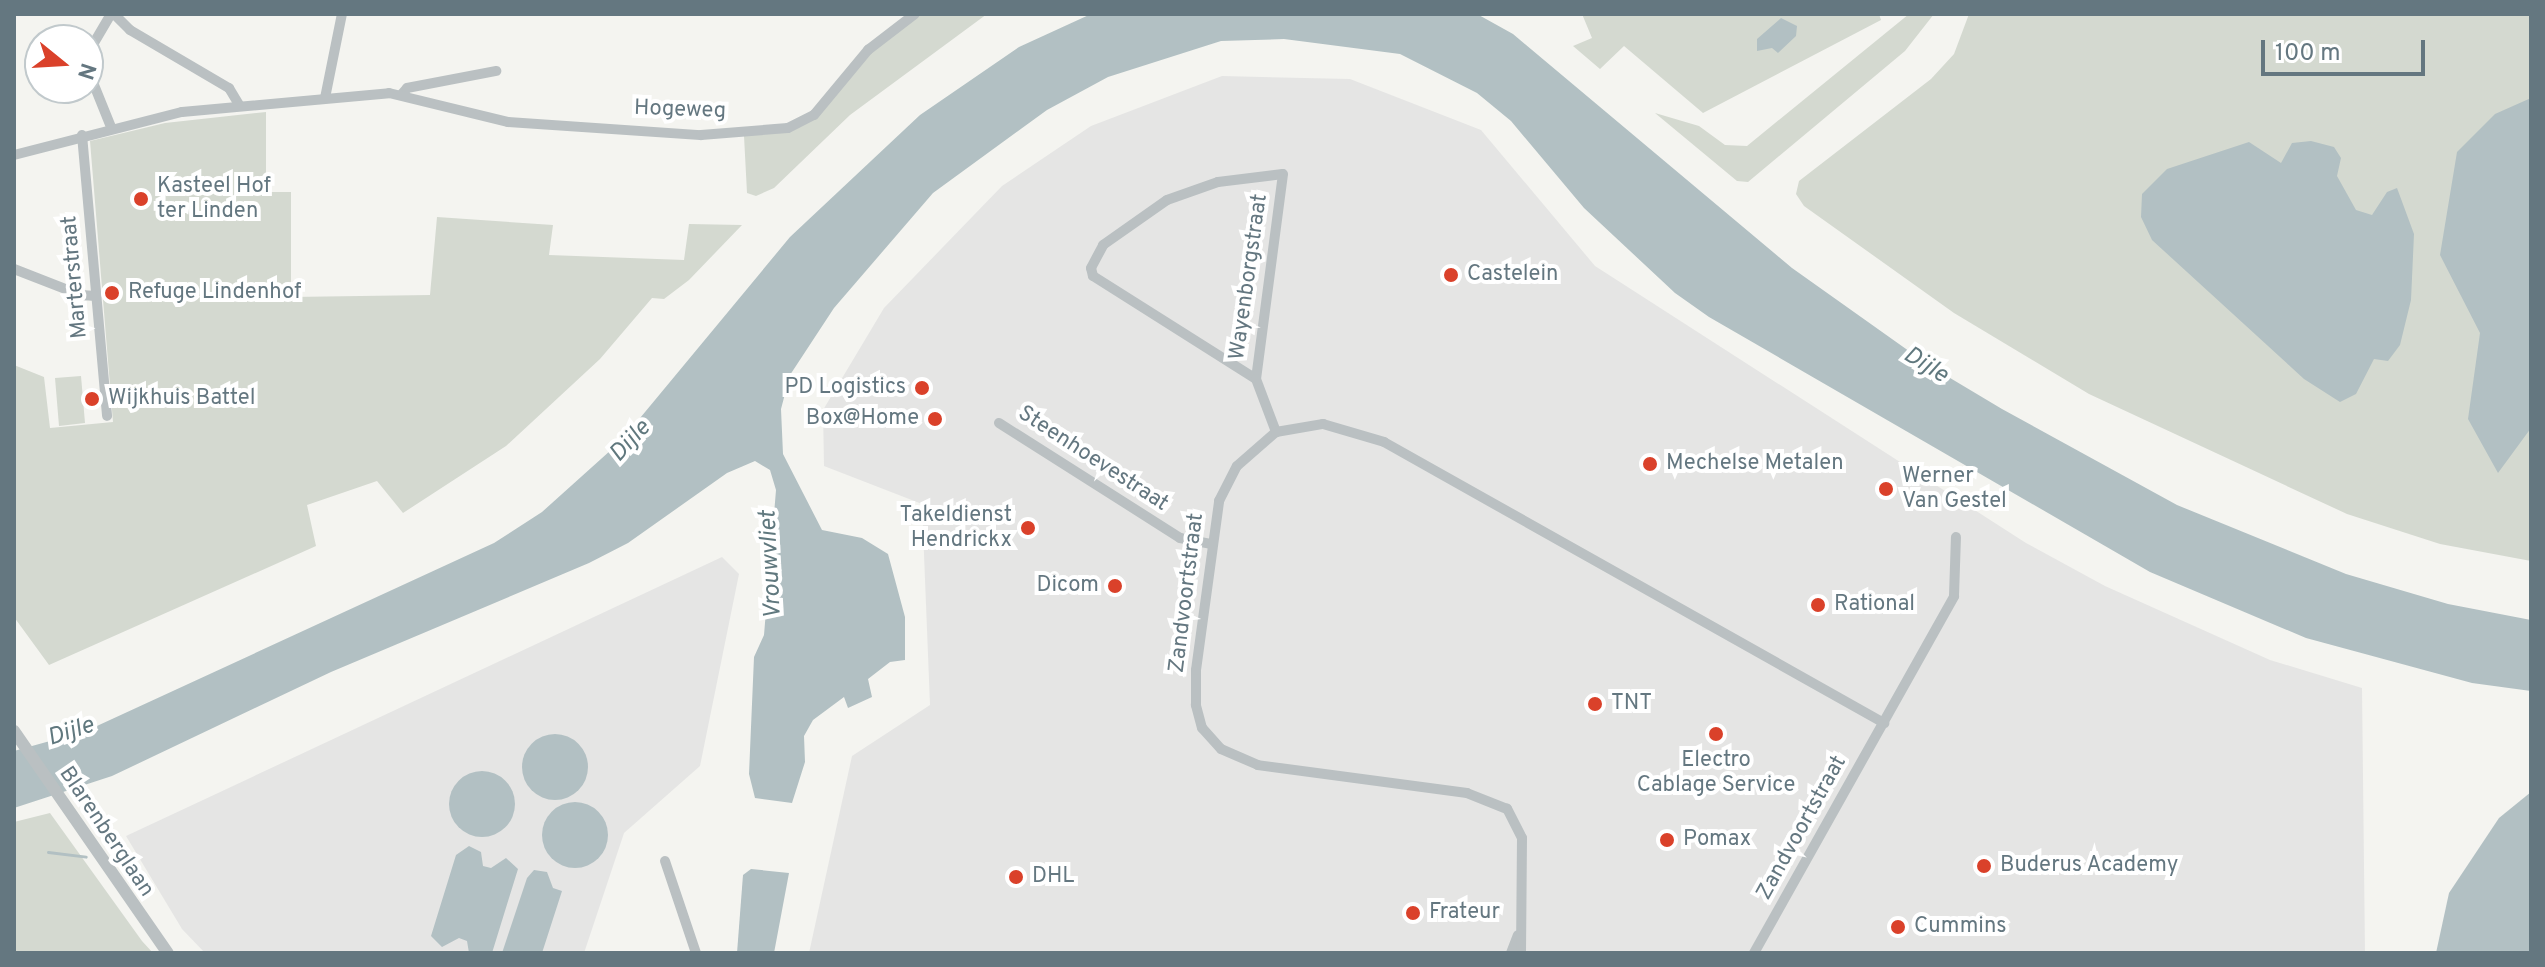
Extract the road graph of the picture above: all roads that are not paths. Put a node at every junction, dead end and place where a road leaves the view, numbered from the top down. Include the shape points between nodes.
1 (113, 14) edge
2 (342, 14) edge
3 (915, 14) edge
4 (496, 71) dead end
5 (401, 95) junction
6 (325, 98) junction
7 (102, 104) edge
8 (240, 106) junction
9 (111, 127) junction
10 (82, 135) junction
11 (14, 155) edge
12 (14, 269) edge
13 (96, 296) junction
14 (1256, 379) junction
15 (107, 416) dead end
16 (999, 423) dead end
17 (1276, 432) junction
18 (1956, 537) dead end
19 (1210, 544) junction
20 (1884, 723) junction
21 (14, 731) edge
22 (665, 861) dead end
23 (1520, 929) junction
24 (168, 953) edge
25 (696, 953) edge
26 (1511, 953) edge
27 (1521, 953) edge
28 (1754, 953) edge

1 - 8 street via 130,30 229,88
2 - 6 street
3 - 5 street, Hogeweg via 868,50 814,115 788,128 701,135 499,121
4 - 5 street, Hogeweg via 407,88
5 - 6 street, Hogeweg
6 - 8 street, Hogeweg
7 - 9 street
8 - 9 street, Hogeweg
9 - 10 street, Hogeweg
10 - 11 street, Hogeweg
10 - 13 street, Marterstraat
12 - 13 street
13 - 15 street, Marterstraat
14 - 14 street, Wayenborgstraat via 1104,283 1091,268 1103,245 1167,200 1218,182 1283,174
14 - 17 street, Wayenborgstraat
16 - 19 street, Steenhoevestraat via 1180,538
17 - 19 street, Zandvoortstraat via 1237,466 1219,501
17 - 20 street via 1323,424 1384,442
18 - 20 street, Zandvoortstraat via 1954,596
19 - 23 street, Zandvoortstraat via 1195,691 1198,717 1209,739 1237,759 1258,765 1491,798 1507,809 1522,838
20 - 28 street, Zandvoortstraat
21 - 24 street, Blarenberglaan
22 - 25 street
23 - 26 street, Zandvoortstraat
23 - 27 street, Zandvoortstraat

